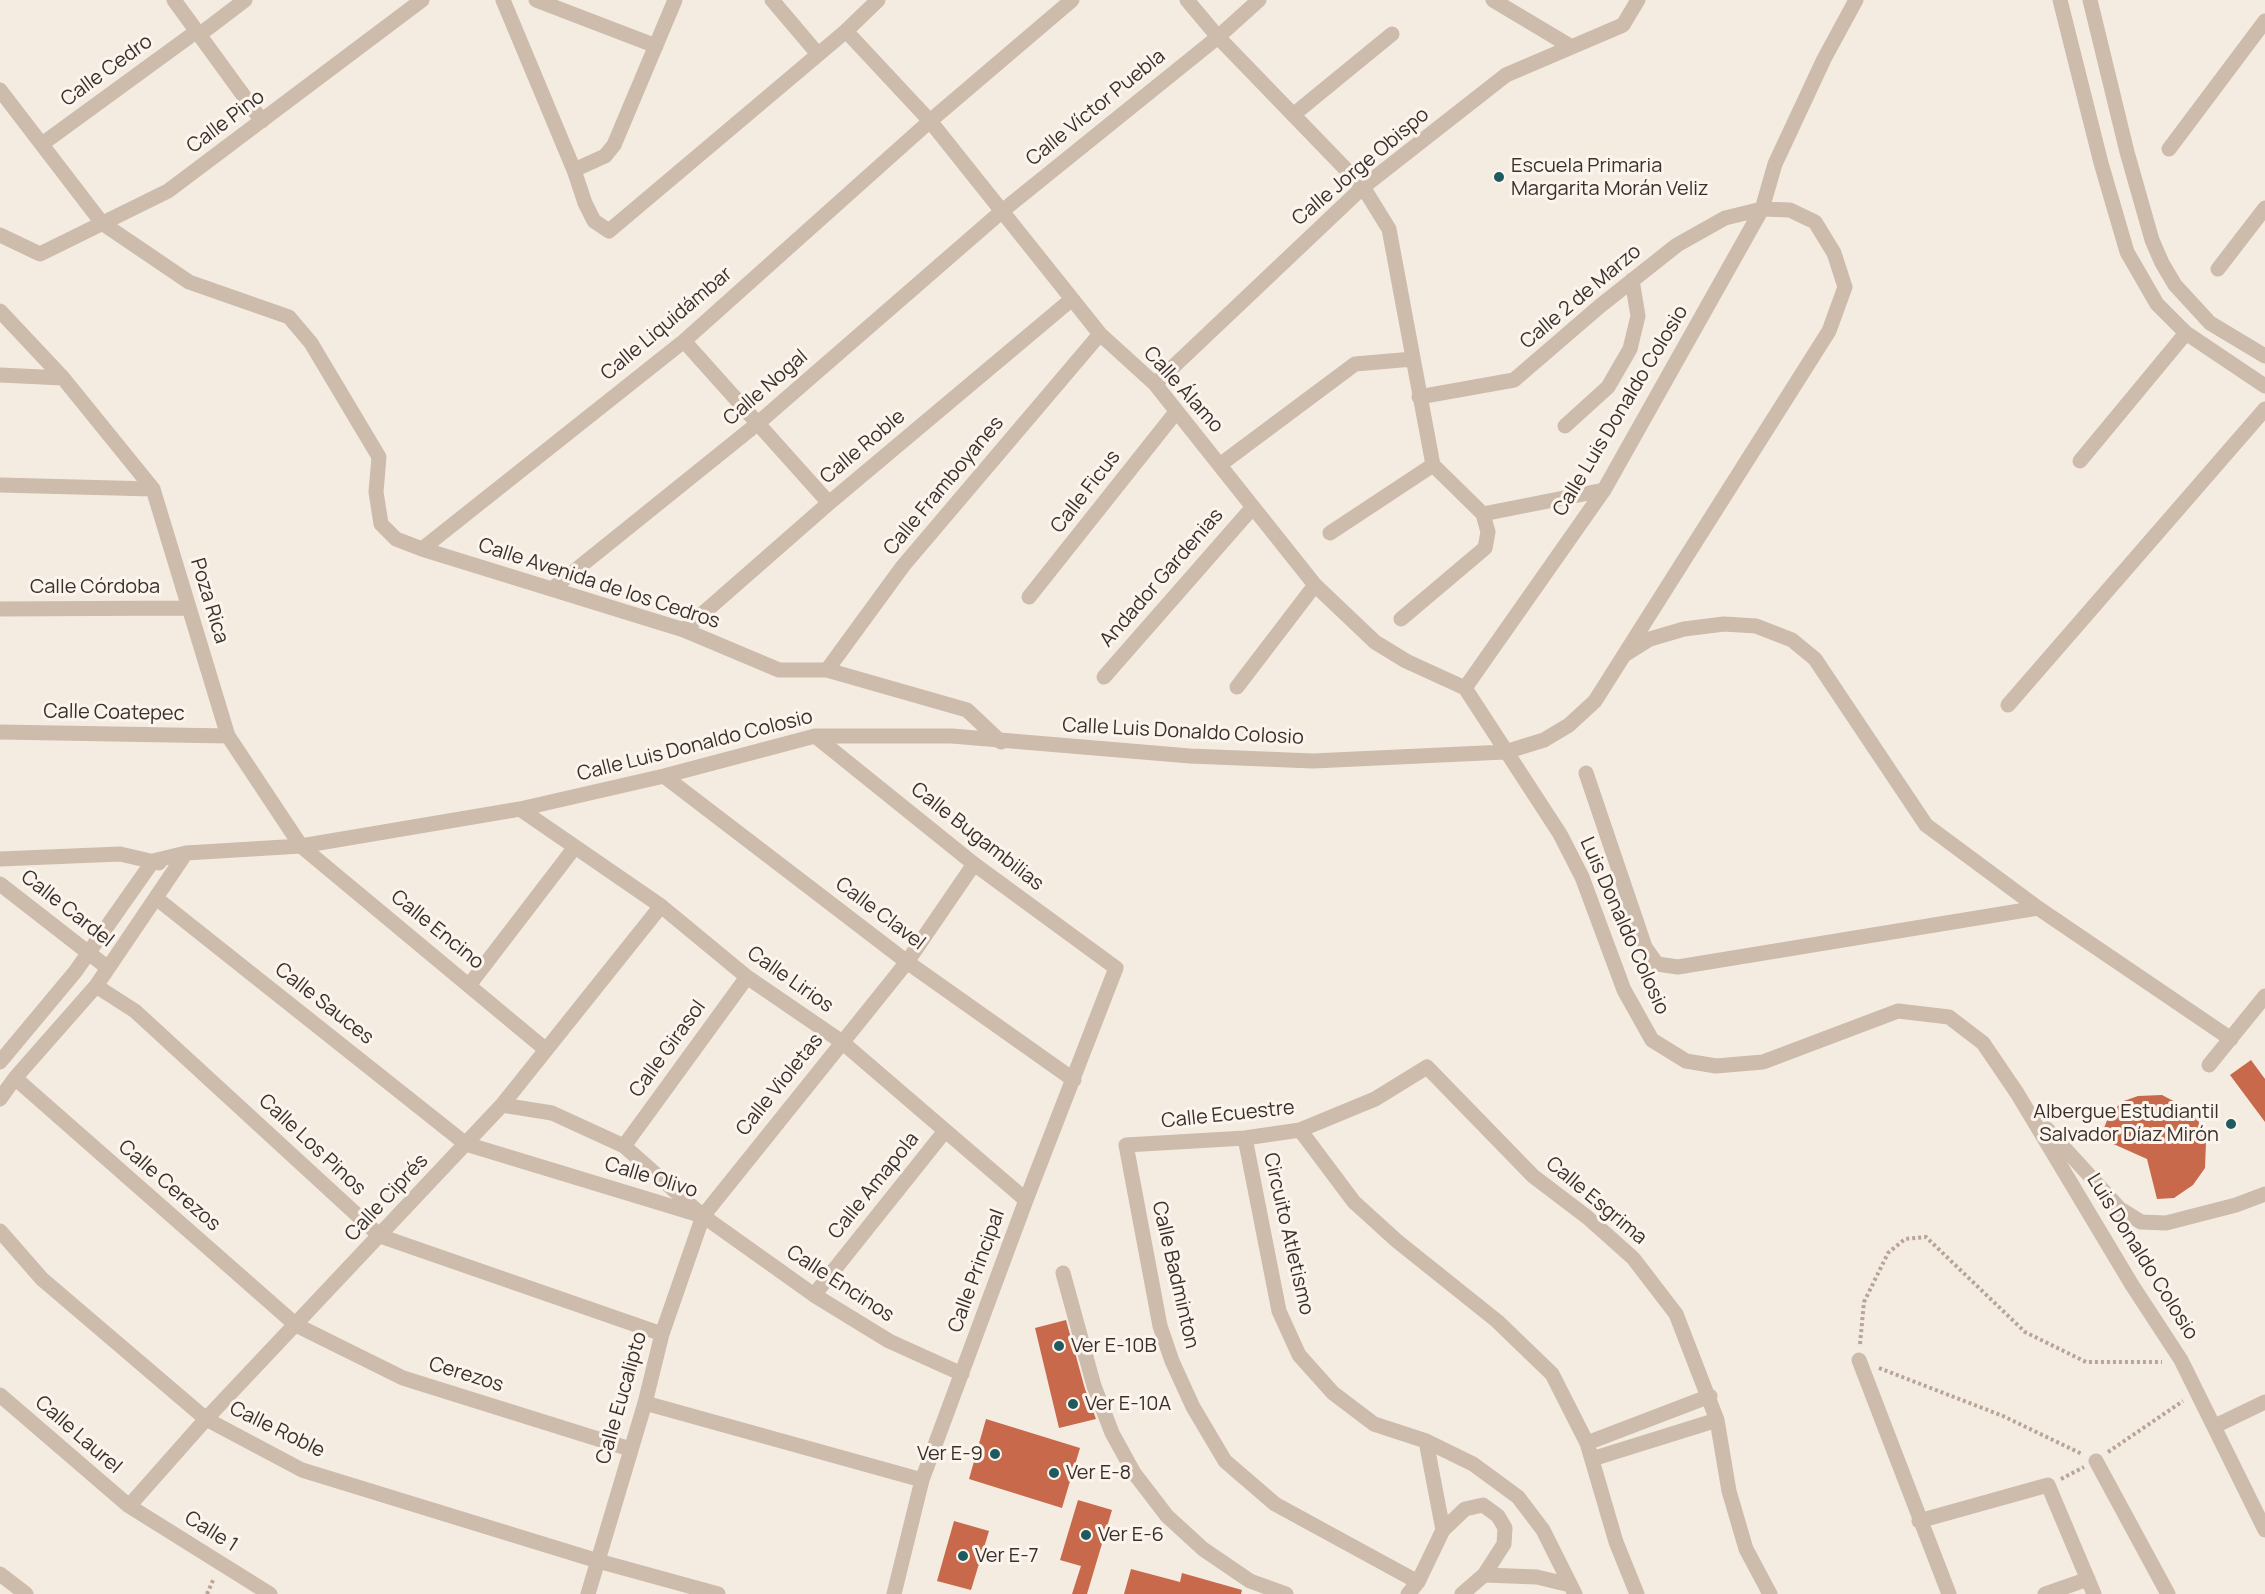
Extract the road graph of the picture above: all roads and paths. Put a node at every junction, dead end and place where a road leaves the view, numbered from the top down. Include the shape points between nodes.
1 (174, 0) edge
2 (245, 0) edge
3 (422, 0) edge
4 (503, 0) edge
5 (536, 0) edge
6 (675, 0) edge
7 (772, 0) edge
8 (785, 0) edge
9 (878, 0) edge
10 (1072, 0) edge
11 (1187, 0) edge
12 (1259, 0) edge
13 (1493, 0) edge
14 (1638, 0) edge
15 (1856, 0) edge
16 (2060, 0) edge
17 (2090, 0) edge
18 (789, 20) junction
19 (2265, 21) edge
20 (846, 31) junction
21 (198, 33) junction
22 (1392, 34) dead end
23 (1218, 37) junction
24 (656, 46) junction
25 (1570, 46) junction
26 (817, 53) junction
27 (0, 90) edge
28 (1293, 115) junction
29 (262, 121) junction
30 (930, 121) junction
31 (42, 144) junction
32 (2169, 149) dead end
33 (574, 170) junction
34 (1363, 187) junction
35 (2265, 208) edge
36 (1762, 209) junction
37 (1001, 212) junction
38 (102, 223) junction
39 (0, 235) edge
40 (2218, 269) dead end
41 (1632, 280) junction
42 (1072, 299) junction
43 (0, 311) edge
44 (2186, 333) junction
45 (1100, 334) junction
46 (684, 341) junction
47 (2265, 356) edge
48 (1413, 359) junction
49 (0, 375) edge
50 (63, 378) junction
51 (1155, 384) junction
52 (2265, 386) edge
53 (1419, 397) junction
54 (2265, 409) edge
55 (1176, 412) junction
56 (757, 424) junction
57 (1565, 426) dead end
58 (2080, 461) dead end
59 (1221, 464) junction
60 (1433, 465) junction
61 (0, 485) edge
62 (153, 489) junction
63 (1604, 490) junction
64 (829, 503) junction
65 (1252, 507) junction
66 (1484, 514) junction
67 (1330, 533) dead end
68 (422, 549) junction
69 (1315, 585) junction
70 (552, 590) junction
71 (1029, 597) dead end
72 (189, 608) junction
73 (0, 609) edge
74 (1401, 619) dead end
75 (684, 630) junction
76 (1622, 656) junction
77 (827, 670) junction
78 (1104, 677) dead end
79 (1237, 687) dead end
80 (1465, 688) junction
81 (2008, 705) dead end
82 (0, 732) edge
83 (228, 736) junction
84 (815, 736) junction
85 (1001, 742) junction
86 (1505, 752) junction
87 (1586, 773) dead end
88 (664, 776) junction
89 (520, 809) junction
90 (301, 846) junction
91 (575, 847) junction
92 (186, 853) junction
93 (0, 859) edge
94 (153, 861) junction
95 (975, 864) junction
96 (176, 868) junction
97 (0, 884) edge
98 (156, 898) junction
99 (661, 906) junction
100 (2038, 908) junction
101 (88, 953) junction
102 (907, 962) junction
103 (108, 968) junction
104 (1116, 968) joint
105 (747, 977) junction
106 (470, 984) junction
107 (96, 986) junction
108 (2265, 996) edge
109 (2231, 1039) junction
110 (842, 1042) junction
111 (545, 1049) junction
112 (3, 1051) edge
113 (28, 1062) junction
114 (2209, 1065) dead end
115 (1427, 1067) joint
116 (15, 1078) junction
117 (1074, 1080) junction
118 (2017, 1092) junction
119 (0, 1099) edge
120 (502, 1105) junction
121 (1300, 1130) junction
122 (945, 1131) junction
123 (1245, 1138) junction
124 (466, 1144) junction
125 (624, 1146) junction
126 (1126, 1146) joint
127 (2265, 1194) edge
128 (1026, 1200) junction
129 (703, 1216) junction
130 (0, 1231) edge
131 (380, 1236) junction
132 (1063, 1273) dead end
133 (814, 1295) junction
134 (296, 1325) junction
135 (662, 1334) junction
136 (1859, 1360) junction
137 (2181, 1360) junction
138 (962, 1374) junction
139 (2197, 1393) junction
140 (0, 1395) edge
141 (1710, 1396) junction
142 (2265, 1402) edge
143 (645, 1403) junction
144 (206, 1419) junction
145 (1717, 1420) junction
146 (2215, 1426) junction
147 (1426, 1441) junction
148 (1587, 1443) junction
149 (630, 1449) junction
150 (1592, 1459) junction
151 (2096, 1461) junction
152 (922, 1480) junction
153 (2048, 1485) junction
154 (129, 1506) junction
155 (1919, 1521) junction
156 (1443, 1530) junction
157 (2265, 1530) edge
158 (598, 1561) junction
159 (0, 1575) edge
160 (1484, 1575) junction
161 (2088, 1579) junction
162 (1418, 1581) junction
163 (1249, 1588) edge
164 (1573, 1589) edge
165 (26, 1594) edge
166 (270, 1594) edge
167 (588, 1594) edge
168 (718, 1594) edge
169 (894, 1594) edge
170 (1286, 1594) edge
171 (1407, 1594) edge
172 (1462, 1594) edge
173 (1637, 1594) edge
174 (1770, 1594) edge
175 (1949, 1594) edge
176 (2045, 1594) edge
177 (2094, 1594) edge
178 (2168, 1594) edge

1 - 21 street
2 - 21 street, Calle Cedro
3 - 29 street, Calle Pino
4 - 33 street
5 - 24 street
6 - 24 street
7 - 18 street
8 - 18 street
9 - 20 street
10 - 30 street, Calle Liquidámbar
11 - 23 street
12 - 23 street, Calle Víctor Puebla
13 - 25 street
14 - 25 street, Calle Jorge Obispo via 1623,26
15 - 36 street, Calle Luis Donaldo Colosio via 1775,164
16 - 44 street via 2127,252 2157,304
17 - 47 street via 2127,152 2162,263 2175,285 2210,323
18 - 26 street
19 - 32 street
20 - 26 street
20 - 30 street, Calle Álamo
21 - 29 street
21 - 31 street, Calle Cedro
22 - 28 street
23 - 28 street
23 - 37 street, Calle Víctor Puebla
24 - 33 street via 614,145 605,156
25 - 34 street, Calle Jorge Obispo via 1506,75
26 - 33 street via 609,231 594,221
27 - 31 street
28 - 34 street
29 - 38 street, Calle Pino via 168,191
30 - 37 street, Calle Álamo
30 - 46 street, Calle Liquidámbar
31 - 38 street
34 - 48 street via 1389,230
34 - 51 street, Calle Jorge Obispo
35 - 40 street
36 - 41 street, Calle 2 de Marzo via 1725,218 1677,245
36 - 63 street, Calle Luis Donaldo Colosio
36 - 76 street, Calle 2 de Marzo via 1790,210 1815,222 1834,253 1845,287 1829,331
37 - 42 street, Calle Álamo
37 - 56 street, Calle Nogal
38 - 39 street, Calle Pino via 40,254
38 - 68 street, Calle Avenida de los Cedros via 189,282 289,317 311,343 379,457 376,492 381,524 396,539
41 - 53 street, Calle 2 de Marzo via 1514,380
41 - 57 street via 1638,316 1630,349 1608,387
42 - 45 street, Calle Álamo
42 - 64 street, Calle Roble
43 - 50 street, Poza Rica
44 - 52 street
44 - 58 street
45 - 51 street, Calle Álamo
45 - 77 street, Calle Framboyanes via 903,566
46 - 56 street
46 - 68 street, Calle Liquidámbar
48 - 53 street
48 - 59 street via 1354,364
49 - 50 street
50 - 62 street, Poza Rica
51 - 55 street, Calle Álamo
53 - 60 street
54 - 81 street
55 - 59 street, Calle Álamo
55 - 71 street, Calle Ficus
56 - 64 street
56 - 70 street, Calle Nogal
59 - 65 street, Calle Álamo
60 - 66 street
60 - 67 street
61 - 62 street
62 - 72 street, Poza Rica
63 - 66 street
63 - 80 street, Calle Luis Donaldo Colosio
64 - 75 street, Calle Roble
65 - 69 street, Calle Álamo
65 - 78 street, Andador Gardenias
66 - 74 street via 1488,532 1485,548
68 - 70 street, Calle Avenida de los Cedros
69 - 79 street
69 - 80 street, Calle Álamo via 1375,642 1406,662
70 - 75 street, Calle Avenida de los Cedros
72 - 73 street, Calle Córdoba
72 - 83 street, Poza Rica
75 - 77 street, Calle Avenida de los Cedros via 779,670
76 - 86 street, Calle Luis Donaldo Colosio via 1595,701 1569,725 1544,740
76 - 100 street via 1650,639 1684,629 1724,624 1756,626 1792,640 1815,658 1926,825
77 - 85 street, Calle Avenida de los Cedros via 967,710
80 - 86 street
82 - 83 street, Calle Coatepec
83 - 90 street, Poza Rica
84 - 85 street, Calle Luis Donaldo Colosio via 951,736
84 - 88 street, Calle Luis Donaldo Colosio
84 - 95 street, Calle Bugambilias
85 - 86 street, Calle Luis Donaldo Colosio via 1313,761
86 - 118 street, Luis Donaldo Colosio via 1560,834 1582,877 1624,990 1652,1040 1686,1062 1716,1066 1763,1062 1898,1011 1949,1017 1983,1043
87 - 100 street via 1645,947 1657,964 1678,967
88 - 89 street, Calle Luis Donaldo Colosio
88 - 102 street, Calle Clavel
89 - 90 street, Calle Luis Donaldo Colosio
89 - 91 street, Calle Lirios
90 - 92 street, Calle Luis Donaldo Colosio
90 - 106 street, Calle Encino
91 - 99 street, Calle Lirios
91 - 106 street
92 - 94 street, Calle Luis Donaldo Colosio
92 - 96 street
93 - 94 street via 120,854
94 - 96 street
94 - 101 street
95 - 102 street, Calle Violetas
95 - 104 street, Calle Bugambilias
96 - 98 street
97 - 101 street, Calle Cardel
98 - 103 street
98 - 124 street, Calle Sauces
99 - 105 street, Calle Lirios
99 - 111 street, Calle Ciprés
100 - 109 street
101 - 103 street, Calle Cardel
101 - 112 street
102 - 110 street, Calle Violetas
102 - 117 street, Calle Clavel
103 - 107 street
104 - 117 street, Calle Principal
105 - 110 street, Calle Lirios
105 - 125 street, Calle Girasol
106 - 111 street, Calle Encino
107 - 113 street
107 - 131 street, Calle Los Pinos via 135,1011
108 - 109 street
109 - 114 street
110 - 122 street, Calle Lirios
110 - 129 street, Calle Violetas
111 - 120 street, Calle Ciprés
112 - 113 street
113 - 116 street
115 - 121 street, Calle Ecuestre via 1375,1100
115 - 141 street, Calle Esgrima via 1533,1176 1633,1258 1676,1314
116 - 119 street
116 - 134 street, Calle Cerezos
117 - 128 street, Calle Principal
118 - 127 street via 2120,1209 2141,1222 2166,1223
118 - 137 street, Luis Donaldo Colosio
120 - 124 street, Calle Ciprés
120 - 125 street, Calle Olivo via 552,1113
121 - 123 street, Calle Ecuestre
121 - 148 street, Circuito Atletismo via 1354,1202 1497,1321 1552,1374
122 - 128 street, Calle Lirios
122 - 133 street, Calle Amapola
123 - 126 street, Calle Ecuestre
123 - 147 street, Circuito Atletismo via 1279,1311 1299,1355 1333,1394 1374,1424
124 - 129 street, Calle Olivo
124 - 131 street, Calle Ciprés
125 - 129 street, Calle Olivo
126 - 162 street, Calle Badminton via 1160,1326 1193,1407 1225,1461 1275,1504
128 - 138 street, Calle Principal
129 - 133 street, Calle Encinos
129 - 135 street, Calle Eucalipto
130 - 144 street, Calle Roble via 42,1279
131 - 134 street, Calle Ciprés
131 - 135 street, Calle Los Pinos
132 - 163 street via 1094,1386 1112,1433 1134,1473 1167,1516
133 - 138 street, Calle Encinos via 889,1341
134 - 144 street, Calle Ciprés
134 - 149 street, Cerezos via 403,1378
135 - 143 street, Calle Eucalipto
136 - 137 path via 1864,1302 1888,1253 1905,1239 1926,1237 2025,1332 2086,1362 2145,1364
136 - 151 path via 2003,1416
136 - 155 street
137 - 139 street, Luis Donaldo Colosio
138 - 152 street, Calle Principal
139 - 146 street, Luis Donaldo Colosio
139 - 151 path via 2158,1415
140 - 154 street, Calle Laurel
141 - 145 street, Calle Esgrima
141 - 148 street
142 - 146 street
143 - 149 street, Calle Eucalipto
143 - 152 street
144 - 154 street, Calle Ciprés
144 - 158 street, Calle Roble via 302,1470
145 - 150 street
145 - 174 street, Calle Esgrima via 1729,1491 1746,1549
146 - 157 street, Luis Donaldo Colosio
147 - 156 street
147 - 164 street, Circuito Atletismo via 1473,1464 1518,1497 1543,1530
148 - 150 street, Circuito Atletismo
149 - 158 street, Calle Eucalipto
150 - 173 street, Circuito Atletismo via 1616,1542
151 - 153 path
151 - 178 street
152 - 169 street, Calle Principal
153 - 155 street
153 - 161 street
154 - 166 street, Calle 1
155 - 175 street
156 - 160 street via 1465,1509 1475,1506 1490,1508 1498,1516 1505,1528 1504,1544
156 - 162 street
158 - 167 street, Calle Eucalipto
158 - 168 street, Calle Roble
159 - 165 street
160 - 164 street via 1537,1577
160 - 172 street
161 - 176 street
161 - 177 street
162 - 171 street
163 - 170 street

